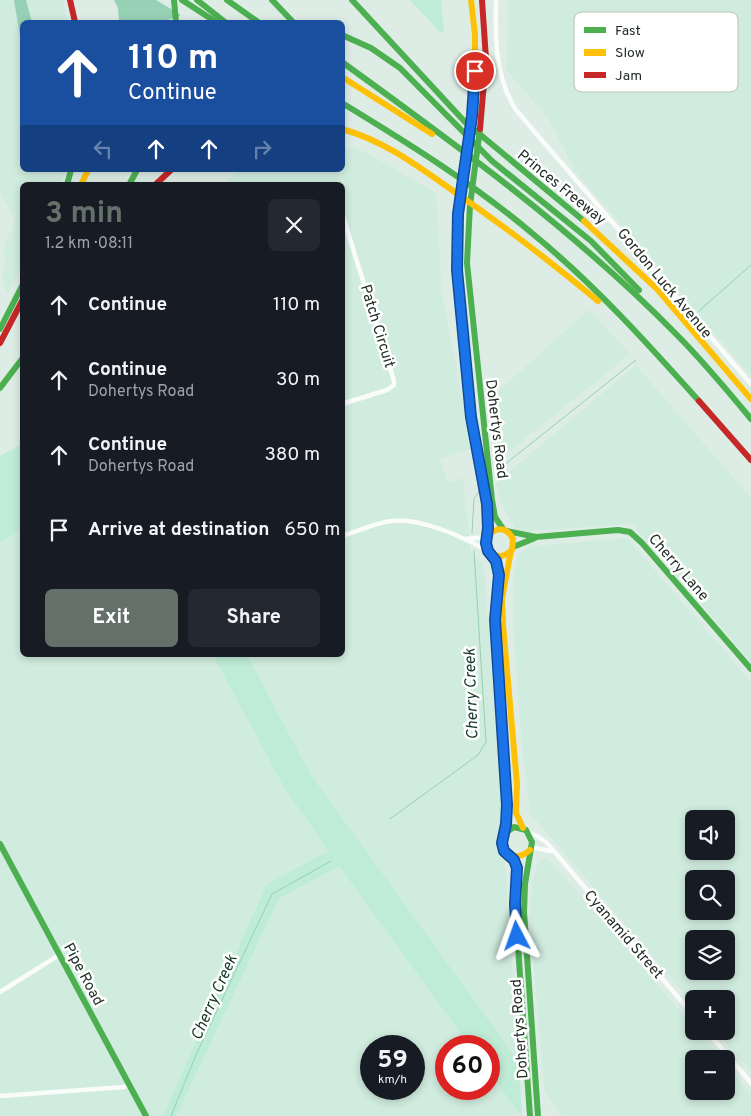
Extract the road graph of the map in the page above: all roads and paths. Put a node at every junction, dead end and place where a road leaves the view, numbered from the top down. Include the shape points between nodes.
1 (70, 0) edge
2 (174, 0) edge
3 (182, 0) edge
4 (197, 0) edge
5 (227, 0) edge
6 (272, 0) edge
7 (352, 0) edge
8 (471, 0) edge
9 (482, 0) edge
10 (496, 0) edge
11 (75, 20) edge
12 (176, 20) edge
13 (213, 20) edge
14 (222, 20) edge
15 (255, 20) edge
16 (291, 20) edge
17 (345, 37) edge
18 (345, 64) edge
19 (345, 79) edge
20 (345, 105) edge
21 (345, 130) edge
22 (169, 172) edge
23 (158, 182) edge
24 (513, 189) junction
25 (345, 224) edge
26 (20, 290) edge
27 (20, 305) edge
28 (0, 329) edge
29 (0, 343) edge
30 (654, 351) junction
31 (20, 362) edge
32 (20, 371) edge
33 (751, 384) edge
34 (724, 385) junction
35 (0, 388) edge
36 (0, 396) edge
37 (751, 399) edge
38 (345, 403) edge
39 (751, 419) edge
40 (751, 460) edge
41 (505, 530) junction
42 (345, 535) edge
43 (487, 537) junction
44 (536, 537) junction
45 (465, 539) junction
46 (512, 549) junction
47 (489, 552) junction
48 (751, 669) edge
49 (523, 828) junction
50 (529, 833) junction
51 (504, 835) junction
52 (0, 844) edge
53 (530, 849) junction
54 (554, 853) junction
55 (511, 856) junction
56 (59, 955) junction
57 (0, 992) edge
58 (685, 1006) edge
59 (715, 1040) edge
60 (751, 1083) edge
61 (129, 1085) junction
62 (0, 1096) edge
63 (146, 1116) edge
64 (530, 1116) edge
65 (538, 1116) edge

1 - 11 main road
2 - 12 main road
3 - 13 main road
4 - 14 main road
5 - 15 main road
6 - 16 main road
7 - 37 main road, Princes Freeway via 465,122 566,204 630,262
8 - 43 main road, Dohertys Road via 475,42 473,103 458,214 457,270 471,417 487,504
9 - 41 main road, Dohertys Road via 486,50 483,107 469,217 467,272 479,403 494,512
10 - 33 street, Gordon Luck Avenue via 500,71 516,110
17 - 34 main road via 371,48 400,68 492,161 591,242 660,311
18 - 24 main road
19 - 24 main road
20 - 30 main road via 429,156 523,226 594,289
21 - 30 main road via 365,136 399,154 497,221 589,293
22 - 23 main road
24 - 34 main road via 629,288
25 - 38 street, Patch Circuit via 394,381 387,390
26 - 28 main road
27 - 29 main road
30 - 40 main road
31 - 35 main road
32 - 36 main road
34 - 39 main road
41 - 43 main road via 492,531
41 - 44 main road, Cherry Lane
41 - 46 main road via 513,538
42 - 45 street via 391,521 415,522
43 - 45 street
43 - 47 main road
44 - 46 main road, Cherry Lane
44 - 48 main road, Cherry Lane via 618,530 630,532
45 - 47 street
46 - 47 main road via 504,556
46 - 49 main road via 505,578 502,618 517,784 516,813
47 - 51 main road via 496,561 499,575 495,620 506,785
49 - 50 main road
49 - 51 main road via 510,829
50 - 53 main road
50 - 54 street, Cyanamid Street via 542,839
51 - 55 main road via 502,847
52 - 56 main road, Pipe Road
53 - 54 street via 548,849
53 - 55 main road via 523,856
53 - 65 main road, Dohertys Road via 524,884 524,912
54 - 58 street, Cyanamid Street
55 - 64 main road, Dohertys Road via 517,868 515,904
56 - 57 street
56 - 61 main road, Pipe Road
59 - 60 street
61 - 62 street
61 - 63 main road, Pipe Road

